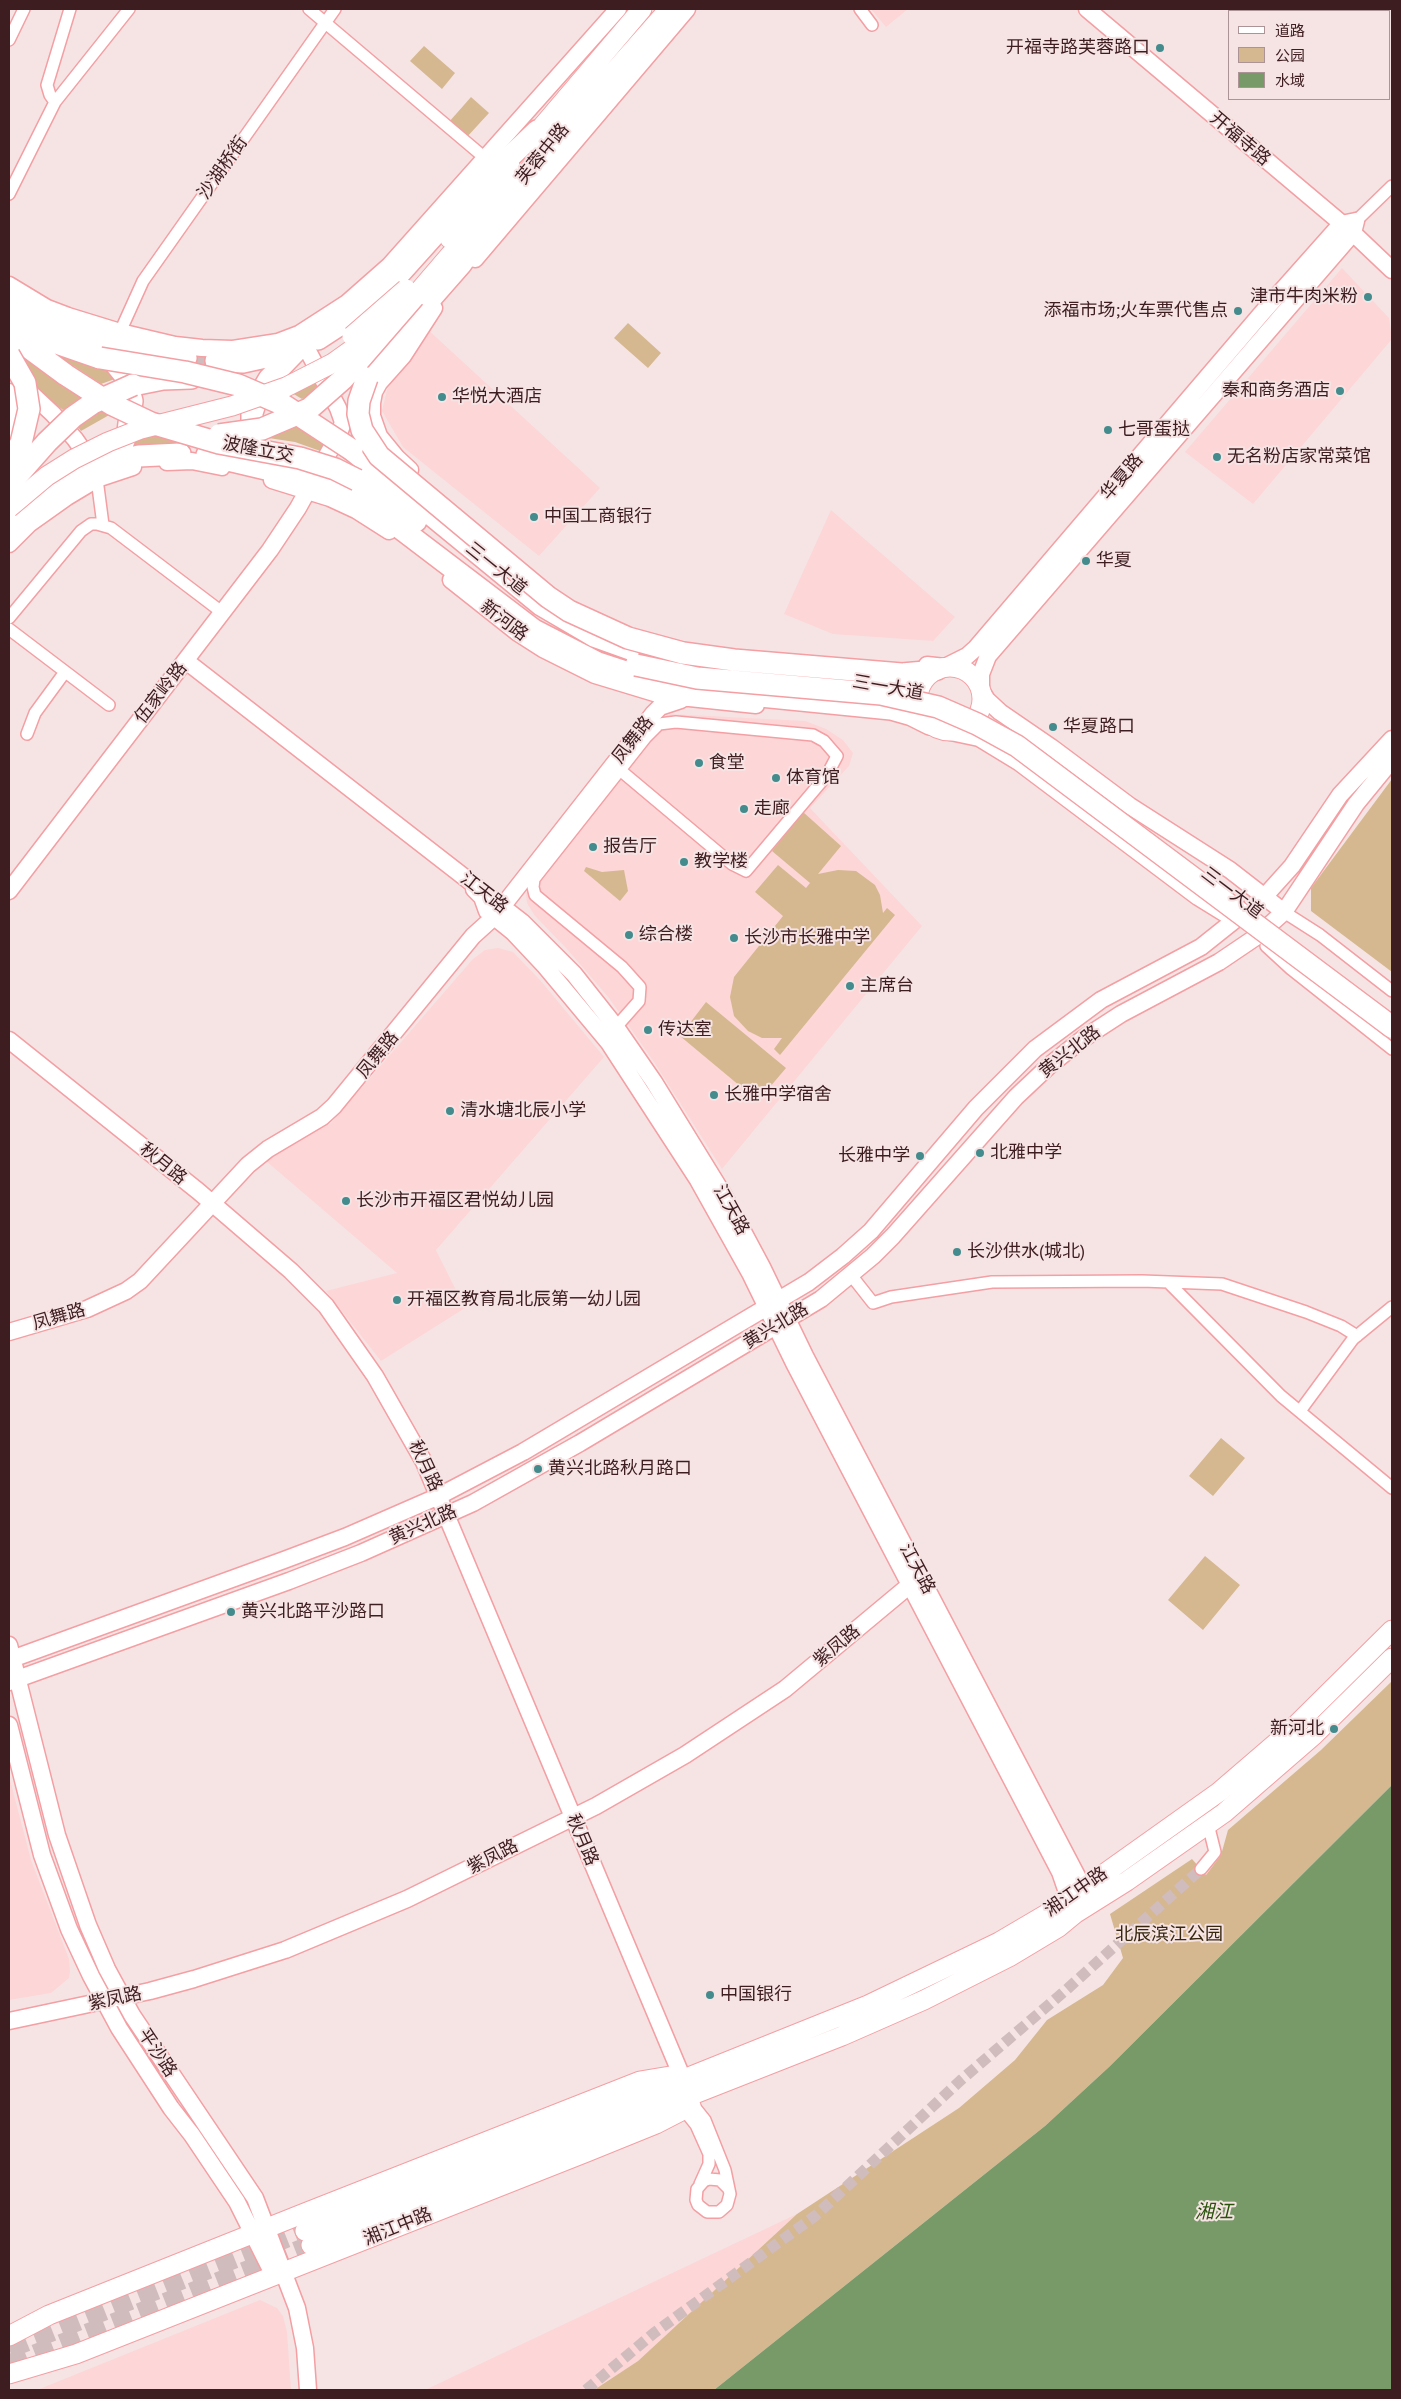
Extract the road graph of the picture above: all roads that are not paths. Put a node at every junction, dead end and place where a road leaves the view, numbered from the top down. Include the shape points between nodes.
1 (24, 9) edge
2 (70, 9) edge
3 (129, 9) edge
4 (309, 9) edge
5 (335, 9) edge
6 (618, 9) edge
7 (642, 9) edge
8 (669, 9) edge
9 (687, 9) edge
10 (860, 9) edge
11 (1087, 9) edge
12 (1103, 9) edge
13 (326, 21) junction
14 (872, 25) dead end
15 (9, 40) edge
16 (55, 102) junction
17 (537, 132) junction
18 (485, 158) junction
19 (1392, 186) edge
20 (9, 194) edge
21 (503, 202) junction
22 (1350, 226) junction
23 (1392, 254) edge
24 (461, 264) junction
25 (1392, 270) edge
26 (9, 285) edge
27 (410, 293) junction
28 (9, 298) edge
29 (427, 317) junction
30 (9, 318) edge
31 (120, 332) junction
32 (9, 333) edge
33 (91, 337) junction
34 (305, 341) junction
35 (9, 355) edge
36 (186, 358) tunnel mouth
37 (214, 369) junction
38 (9, 373) edge
39 (9, 392) edge
40 (372, 416) junction
41 (343, 422) junction
42 (172, 430) junction
43 (9, 431) edge
44 (180, 454) dead end
45 (207, 455) dead end
46 (9, 463) edge
47 (95, 473) junction
48 (357, 480) joint
49 (304, 481) junction
50 (9, 485) edge
51 (9, 493) edge
52 (9, 508) edge
53 (104, 525) junction
54 (9, 529) edge
55 (9, 544) edge
56 (548, 597) junction
57 (223, 613) junction
58 (9, 618) edge
59 (532, 628) junction
60 (9, 629) edge
61 (573, 632) junction
62 (656, 647) junction
63 (615, 651) junction
64 (185, 663) junction
65 (941, 668) junction
66 (65, 672) junction
67 (642, 684) junction
68 (981, 690) junction
69 (684, 699) junction
70 (109, 706) dead end
71 (938, 728) junction
72 (27, 734) dead end
73 (1392, 739) edge
74 (1392, 760) edge
75 (620, 770) junction
76 (524, 880) junction
77 (507, 886) junction
78 (480, 890) junction
79 (9, 891) edge
80 (1264, 896) junction
81 (495, 909) junction
82 (1284, 912) junction
83 (1236, 921) junction
84 (527, 937) junction
85 (1256, 937) junction
86 (464, 948) junction
87 (1392, 992) edge
88 (1392, 1015) edge
89 (616, 1027) junction
90 (1392, 1027) edge
91 (9, 1040) edge
92 (1392, 1049) edge
93 (9, 1050) edge
94 (209, 1206) junction
95 (851, 1275) junction
96 (1168, 1282) junction
97 (773, 1304) junction
98 (1392, 1307) edge
99 (782, 1323) junction
100 (9, 1332) edge
101 (1357, 1336) junction
102 (1300, 1411) junction
103 (1392, 1488) edge
104 (435, 1498) junction
105 (443, 1517) junction
106 (913, 1577) junction
107 (1392, 1630) edge
108 (10, 1654) edge
109 (1392, 1658) edge
110 (13, 1680) edge
111 (9, 1725) edge
112 (566, 1815) junction
113 (1208, 1824) junction
114 (1201, 1869) tunnel mouth
115 (1080, 1900) junction
116 (120, 1993) junction
117 (102, 1997) junction
118 (9, 2011) edge
119 (9, 2021) edge
120 (682, 2090) junction
121 (700, 2184) junction
122 (728, 2188) junction
123 (261, 2231) junction
124 (308, 2238) tunnel mouth
125 (279, 2274) junction
126 (9, 2336) edge
127 (9, 2374) edge
128 (298, 2390) edge
129 (308, 2390) edge

1 - 15 street
2 - 16 street via 47,85
3 - 16 street
4 - 13 street
5 - 13 street, 沙湖桥街
6 - 18 street
7 - 17 main road, 芙蓉中路
8 - 21 main road, 芙蓉中路
9 - 29 street
10 - 14 street
11 - 22 street, 开福寺路
12 - 22 street, 开福寺路
13 - 18 street
13 - 31 street, 沙湖桥街 via 143,281
16 - 20 street
17 - 27 main road, 芙蓉中路
17 - 34 highway via 472,193 392,282 357,312
18 - 34 street via 366,289
19 - 22 street, 华夏路
21 - 24 highway
21 - 27 main road, 芙蓉中路
22 - 23 street, 开福寺路
22 - 25 street, 开福寺路
22 - 65 street, 华夏路 via 1262,313 976,648
22 - 68 street, 华夏路 via 988,656 981,674
24 - 29 main road
24 - 56 highway, bridge via 404,329 367,378 359,400 362,430 379,456
26 - 31 street via 47,308
27 - 42 highway, bridge via 343,379 309,409 250,432 218,436
27 - 51 main road, bridge via 352,336 294,371 264,384 156,412 107,430 64,451
27 - 52 main road, 波隆立交, bridge via 355,349 310,376 251,400 140,429 108,442 47,476
28 - 33 highway via 62,326
29 - 40 street via 403,356 374,392
30 - 37 highway, bridge via 51,341 100,358
31 - 34 street via 215,349
32 - 42 highway, 波隆立交, bridge via 66,375 132,416
33 - 36 highway
33 - 47 highway via 126,377 132,402 123,443
34 - 37 highway
34 - 41 street
34 - 49 highway via 269,379 252,413 255,443 269,462
35 - 46 highway, bridge via 25,383 29,409 21,443
37 - 50 highway, bridge via 133,385 93,403 60,428
37 - 61 highway, 三一大道, bridge via 238,385 282,404 352,450
38 - 47 street via 67,430
39 - 43 street
40 - 41 street
40 - 65 street via 387,446 415,474 554,589 601,616 641,632 710,647
41 - 49 street, 伍家岭路 via 339,434
42 - 48 highway, 波隆立交, bridge via 219,443 300,458
44 - 47 highway via 139,456
45 - 49 highway
47 - 49 street, 新河路 via 192,461
47 - 53 street
47 - 54 highway via 46,498
47 - 55 street, 新河路
48 - 61 highway, 三一大道 via 412,518 538,619
49 - 57 street, 伍家岭路 via 270,550
49 - 59 highway via 371,506
49 - 67 street, 新河路 via 385,528 543,649 595,675
53 - 57 street
53 - 58 street via 91,524 81,531
56 - 61 highway, bridge
56 - 62 highway, bridge via 597,625
57 - 64 street, 伍家岭路
59 - 61 highway
59 - 67 highway
60 - 66 street
61 - 63 highway, 三一大道
62 - 63 highway
62 - 65 highway, bridge via 734,660 902,674
63 - 67 highway
63 - 88 highway, 三一大道 via 687,665 892,685 949,701 983,715 1017,734
63 - 90 highway, 三一大道, bridge via 636,666 697,678 899,697 938,707 977,724 1017,746
64 - 78 street, 江天路
64 - 79 street, 伍家岭路
64 - 81 street, 江天路 via 478,892
65 - 68 main road via 954,667 971,674
65 - 71 main road via 924,679 918,695 920,711
66 - 70 street
66 - 72 street via 35,713
67 - 69 street, 新河路
67 - 71 highway via 891,709
67 - 77 street, 凤舞路 via 648,699 645,711
68 - 71 main road via 982,708 978,716 964,728
68 - 80 street via 1000,712 1130,806 1230,870
69 - 71 street, 新河路 via 884,717
69 - 76 street, 凤舞路 via 660,707 653,714
71 - 83 street, 新河路 via 978,738 1020,762 1198,897
73 - 80 street, 黄兴北路 via 1340,795 1292,866
74 - 82 street, 黄兴北路 via 1356,804
75 - 75 street via 659,724 676,722 813,735 837,756 827,775 746,871 732,864
75 - 89 street via 534,879 533,887 536,895 622,967 640,987 639,1000
76 - 81 street, 凤舞路
76 - 84 street via 516,906
77 - 78 street via 498,892
77 - 81 street, 凤舞路
78 - 81 street, 江天路
80 - 82 street
80 - 83 street, 黄兴北路
81 - 84 street, 江天路
81 - 86 street, 凤舞路
82 - 85 street, 黄兴北路
82 - 87 street via 1320,935
83 - 85 street, 新河路
83 - 97 street, 黄兴北路 via 1201,947 1101,1000 1035,1049 976,1108 871,1231 826,1269
84 - 86 street via 492,932 478,936
84 - 89 street, 江天路 via 574,974
84 - 97 street, 江天路 via 635,1080
85 - 92 street
85 - 95 street, 黄兴北路 via 1219,962 1121,1014 1050,1065 1016,1097 914,1215
86 - 94 street, 凤舞路 via 334,1106 322,1117 268,1149
89 - 97 street, 江天路 via 723,1194
91 - 94 street, 秋月路
93 - 94 street, 秋月路
94 - 100 street, 凤舞路 via 126,1292 87,1309
94 - 104 street, 秋月路 via 291,1271 326,1306 390,1398 424,1462
95 - 96 street via 873,1303 891,1297 992,1282
95 - 99 street, 黄兴北路 via 821,1299
96 - 101 street via 1222,1284 1306,1312
96 - 102 street via 1238,1354
97 - 99 street, 江天路
97 - 104 street, 黄兴北路 via 523,1452
98 - 101 street
99 - 105 street, 黄兴北路 via 532,1471
99 - 106 street, 江天路
101 - 102 street
102 - 103 street
104 - 105 street, 秋月路
104 - 108 street, 黄兴北路 via 284,1560
105 - 110 street, 黄兴北路 via 288,1582
105 - 112 street, 秋月路
106 - 112 street, 紫凤路 via 792,1672 642,1770
106 - 115 street, 江天路
107 - 115 main road, 湘江中路 via 1290,1731 1219,1792
108 - 110 street, 平沙路
109 - 113 main road, 湘江中路 via 1314,1734
110 - 116 street, 平沙路 via 71,1878 88,1925
111 - 117 street, 平沙路 via 45,1862 69,1929
112 - 116 street, 紫凤路 via 324,1925
112 - 120 street, 秋月路
113 - 114 street via 1216,1852
113 - 115 main road, 湘江中路 via 1127,1881
115 - 120 main road, 湘江中路 via 1050,1912 915,1984 705,2070
115 - 120 main road, 湘江中路 via 1060,1928 974,1976 884,2019 780,2061
116 - 117 street, 紫凤路
116 - 123 street, 平沙路 via 247,2184
117 - 118 street, 紫凤路
117 - 119 street, 紫凤路
117 - 123 street, 平沙路 via 171,2108
120 - 121 street via 709,2154 709,2164
120 - 122 street via 705,2120 725,2170
120 - 123 main road, 湘江中路 via 640,2081
120 - 124 main road, 湘江中路
120 - 125 main road, 湘江中路 via 656,2124
121 - 122 street via 715,2179
121 - 122 street via 696,2200 702,2210 713,2213 727,2205 730,2200
123 - 125 street, 平沙路
123 - 126 main road, 湘江中路 via 49,2315
125 - 127 main road, 湘江中路 via 76,2354
125 - 128 street, 平沙路 via 293,2332
125 - 129 street, 平沙路 via 302,2327

